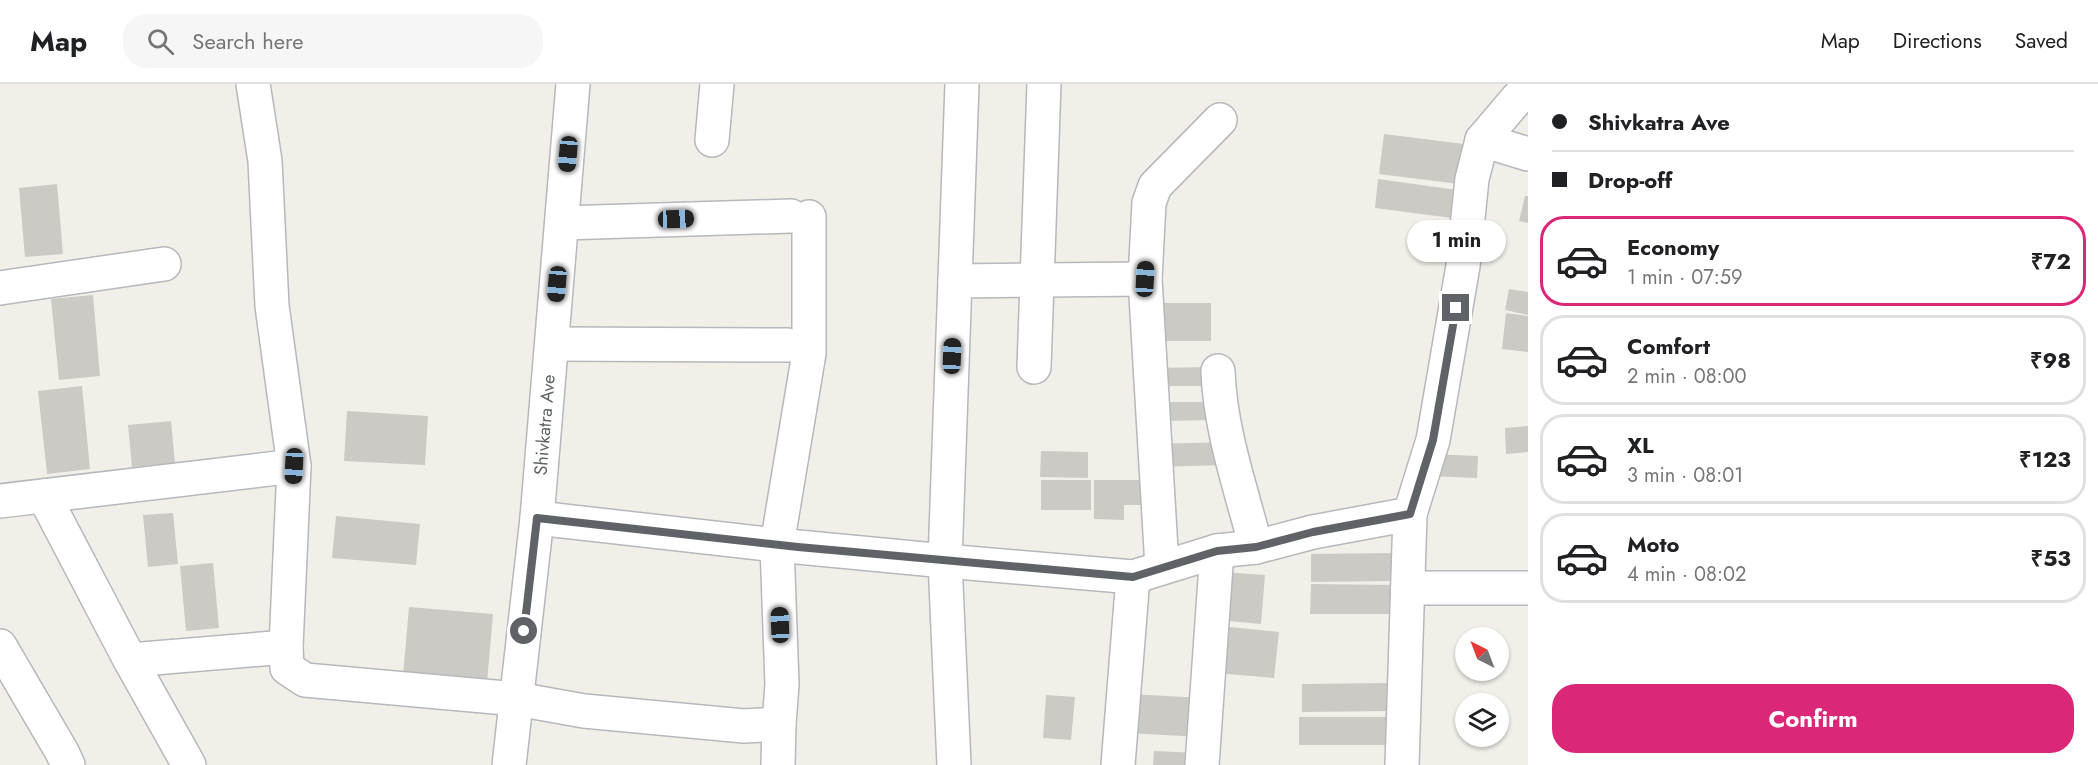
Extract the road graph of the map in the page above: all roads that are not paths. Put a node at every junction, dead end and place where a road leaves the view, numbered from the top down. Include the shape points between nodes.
1 (253, 84) edge
2 (573, 84) edge
3 (717, 84) edge
4 (962, 84) edge
5 (1044, 84) edge
6 (1527, 84) edge
7 (1220, 120) dead end
8 (712, 140) dead end
9 (1482, 140) junction
10 (1528, 154) edge
11 (562, 223) junction
12 (164, 264) dead end
13 (1036, 279) junction
14 (1145, 279) junction
15 (955, 281) junction
16 (0, 288) edge
17 (552, 344) junction
18 (787, 345) dead end
19 (1034, 367) dead end
20 (1218, 371) dead end
21 (294, 466) junction
22 (44, 496) junction
23 (0, 501) edge
24 (1410, 514) junction
25 (537, 518) junction
26 (777, 545) junction
27 (1256, 547) junction
28 (1217, 551) junction
29 (945, 561) junction
30 (1147, 572) junction
31 (1408, 588) junction
32 (1528, 588) edge
33 (0, 646) edge
34 (286, 647) junction
35 (130, 660) junction
36 (517, 699) junction
37 (779, 724) junction
38 (68, 765) edge
39 (189, 765) edge
40 (509, 765) edge
41 (778, 765) edge
42 (954, 765) edge
43 (1118, 765) edge
44 (1202, 765) edge
45 (1402, 765) edge

1 - 21 street via 265,161 272,306
2 - 11 street, Shivkatra Ave
3 - 8 street
4 - 15 street
5 - 13 street
6 - 9 street
7 - 14 street via 1155,186 1149,203
9 - 10 street
9 - 24 street via 1472,179 1463,266 1433,440
11 - 17 street, Shivkatra Ave
11 - 26 street via 800,216 809,353
12 - 16 street
13 - 14 street
13 - 15 street
13 - 19 street
14 - 30 street
15 - 29 street
17 - 18 street
17 - 25 street, Shivkatra Ave
20 - 27 street via 1219,398
21 - 22 street
21 - 34 street
22 - 23 street
22 - 35 street
24 - 27 street
24 - 31 street
25 - 26 street
25 - 36 street, Shivkatra Ave
26 - 29 street
26 - 37 street via 782,684
27 - 28 street
28 - 30 street
28 - 44 street
29 - 30 street
29 - 42 street
30 - 43 street
31 - 32 street
31 - 45 street
33 - 38 street
34 - 35 street
34 - 36 street via 287,668 305,680
35 - 39 street
36 - 37 street via 584,711 744,726
36 - 40 street, Shivkatra Ave
37 - 41 street

